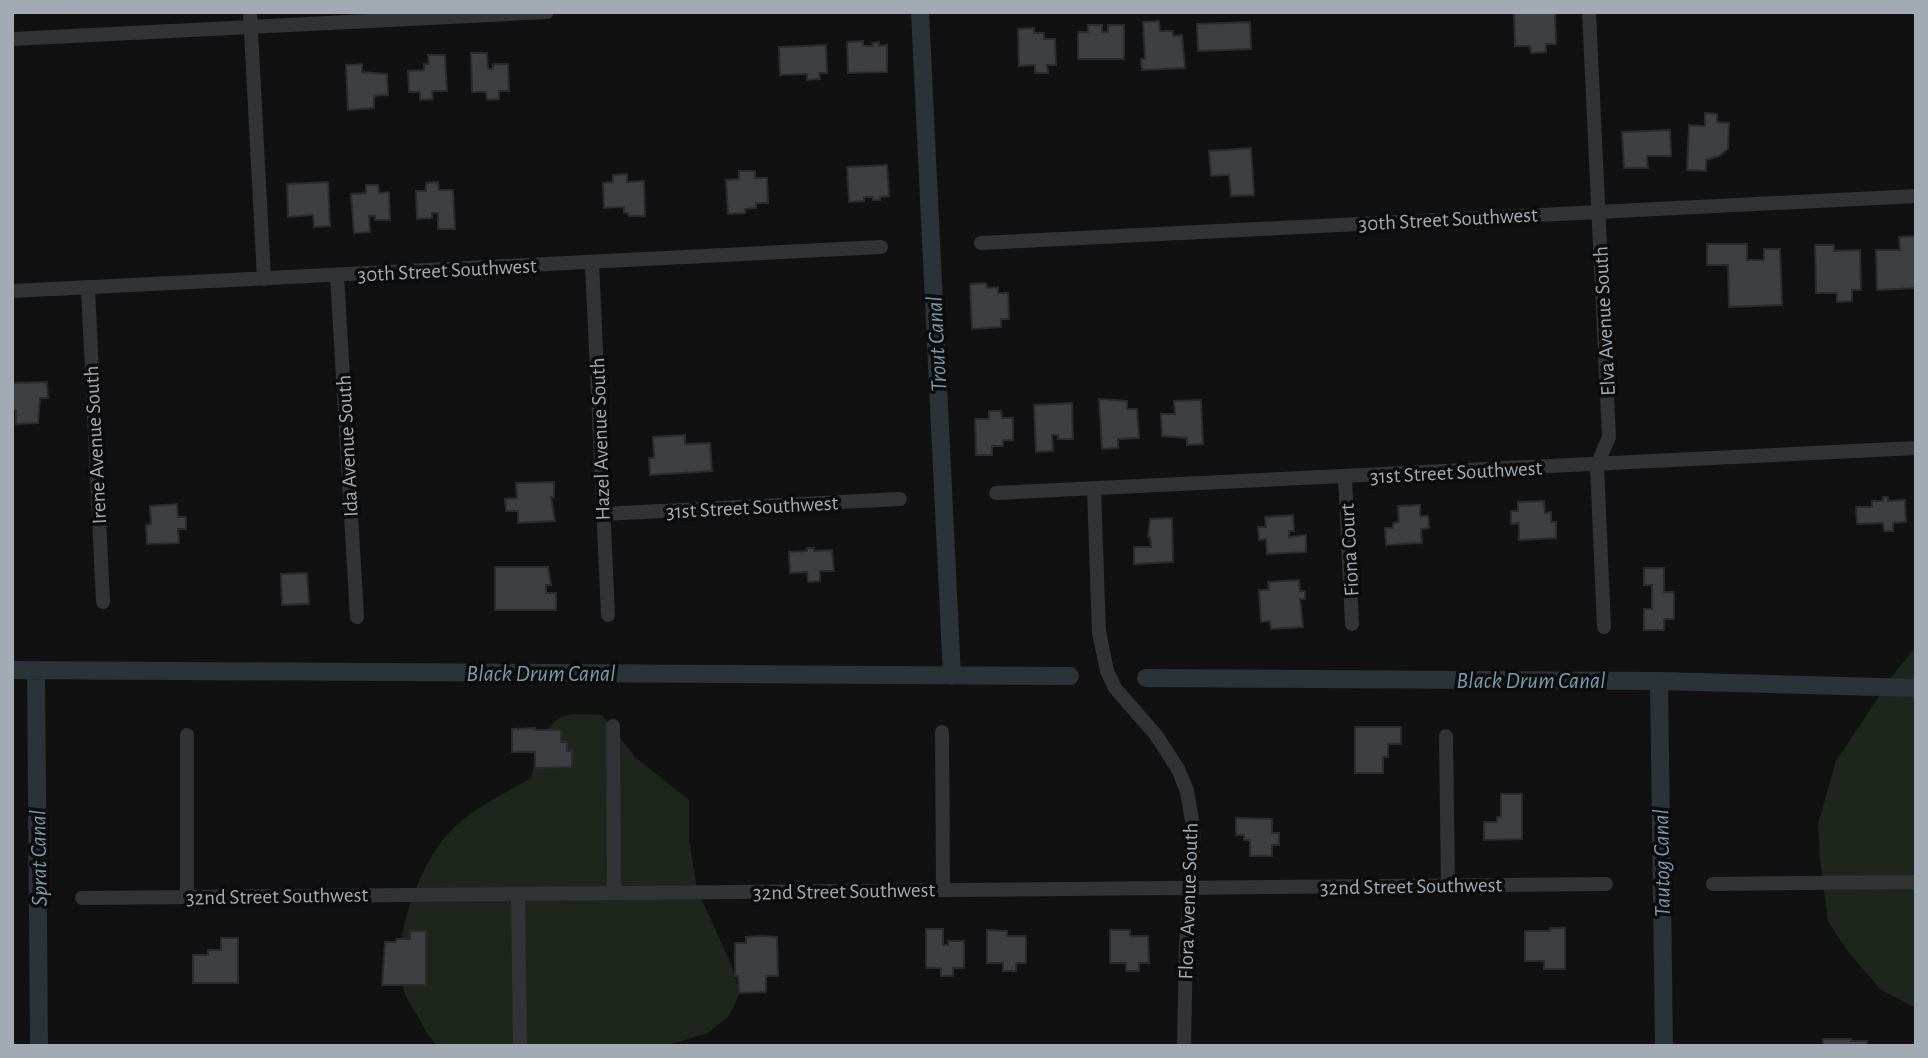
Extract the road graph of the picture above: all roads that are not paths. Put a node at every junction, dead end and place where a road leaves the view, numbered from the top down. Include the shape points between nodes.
1 (547, 12) edge
2 (1589, 12) edge
3 (250, 20) edge
4 (12, 39) edge
5 (1916, 196) edge
6 (1598, 211) junction
7 (981, 243) dead end
8 (881, 247) dead end
9 (592, 262) junction
10 (337, 275) junction
11 (264, 279) junction
12 (88, 288) junction
13 (12, 291) edge
14 (1916, 448) edge
15 (1597, 465) junction
16 (1345, 477) junction
17 (1094, 489) junction
18 (996, 493) dead end
19 (901, 499) dead end
20 (603, 514) junction
21 (103, 602) dead end
22 (608, 615) dead end
23 (357, 617) dead end
24 (1352, 624) dead end
25 (1604, 627) dead end
26 (613, 726) dead end
27 (942, 732) dead end
28 (187, 735) dead end
29 (1446, 736) dead end
30 (1916, 882) edge
31 (1606, 884) dead end
32 (1713, 884) dead end
33 (1448, 885) junction
34 (1192, 888) junction
35 (943, 890) junction
36 (614, 893) junction
37 (518, 894) junction
38 (187, 897) junction
39 (82, 898) dead end
40 (520, 1046) edge
41 (1184, 1046) edge

1 - 3 street
2 - 6 street, Elva Avenue South
3 - 4 street
3 - 11 street
5 - 6 street, 30th Street Southwest
6 - 7 street, 30th Street Southwest
6 - 15 street, Elva Avenue South via 1609,437
8 - 9 street, 30th Street Southwest
9 - 10 street, 30th Street Southwest
9 - 20 street, Hazel Avenue South
10 - 11 street, 30th Street Southwest
10 - 23 street, Ida Avenue South
11 - 12 street, 30th Street Southwest
12 - 13 street, 30th Street Southwest
12 - 21 street, Irene Avenue South
14 - 15 street, 31st Street Southwest
15 - 16 street, 31st Street Southwest
15 - 25 street, Elva Avenue South
16 - 17 street, 31st Street Southwest
16 - 24 street, Fiona Court
17 - 18 street, 31st Street Southwest
17 - 34 street, Flora Avenue South via 1102,653 1115,688 1168,752 1187,791 1194,832
19 - 20 street, 31st Street Southwest
20 - 22 street, Hazel Avenue South
26 - 36 street
27 - 35 street
28 - 38 street
29 - 33 street
30 - 32 street
31 - 33 street, 32nd Street Southwest
33 - 34 street, 32nd Street Southwest
34 - 35 street, 32nd Street Southwest
34 - 41 street, Flora Avenue South
35 - 36 street, 32nd Street Southwest
36 - 37 street, 32nd Street Southwest
37 - 38 street, 32nd Street Southwest
37 - 40 street
38 - 39 street, 32nd Street Southwest

